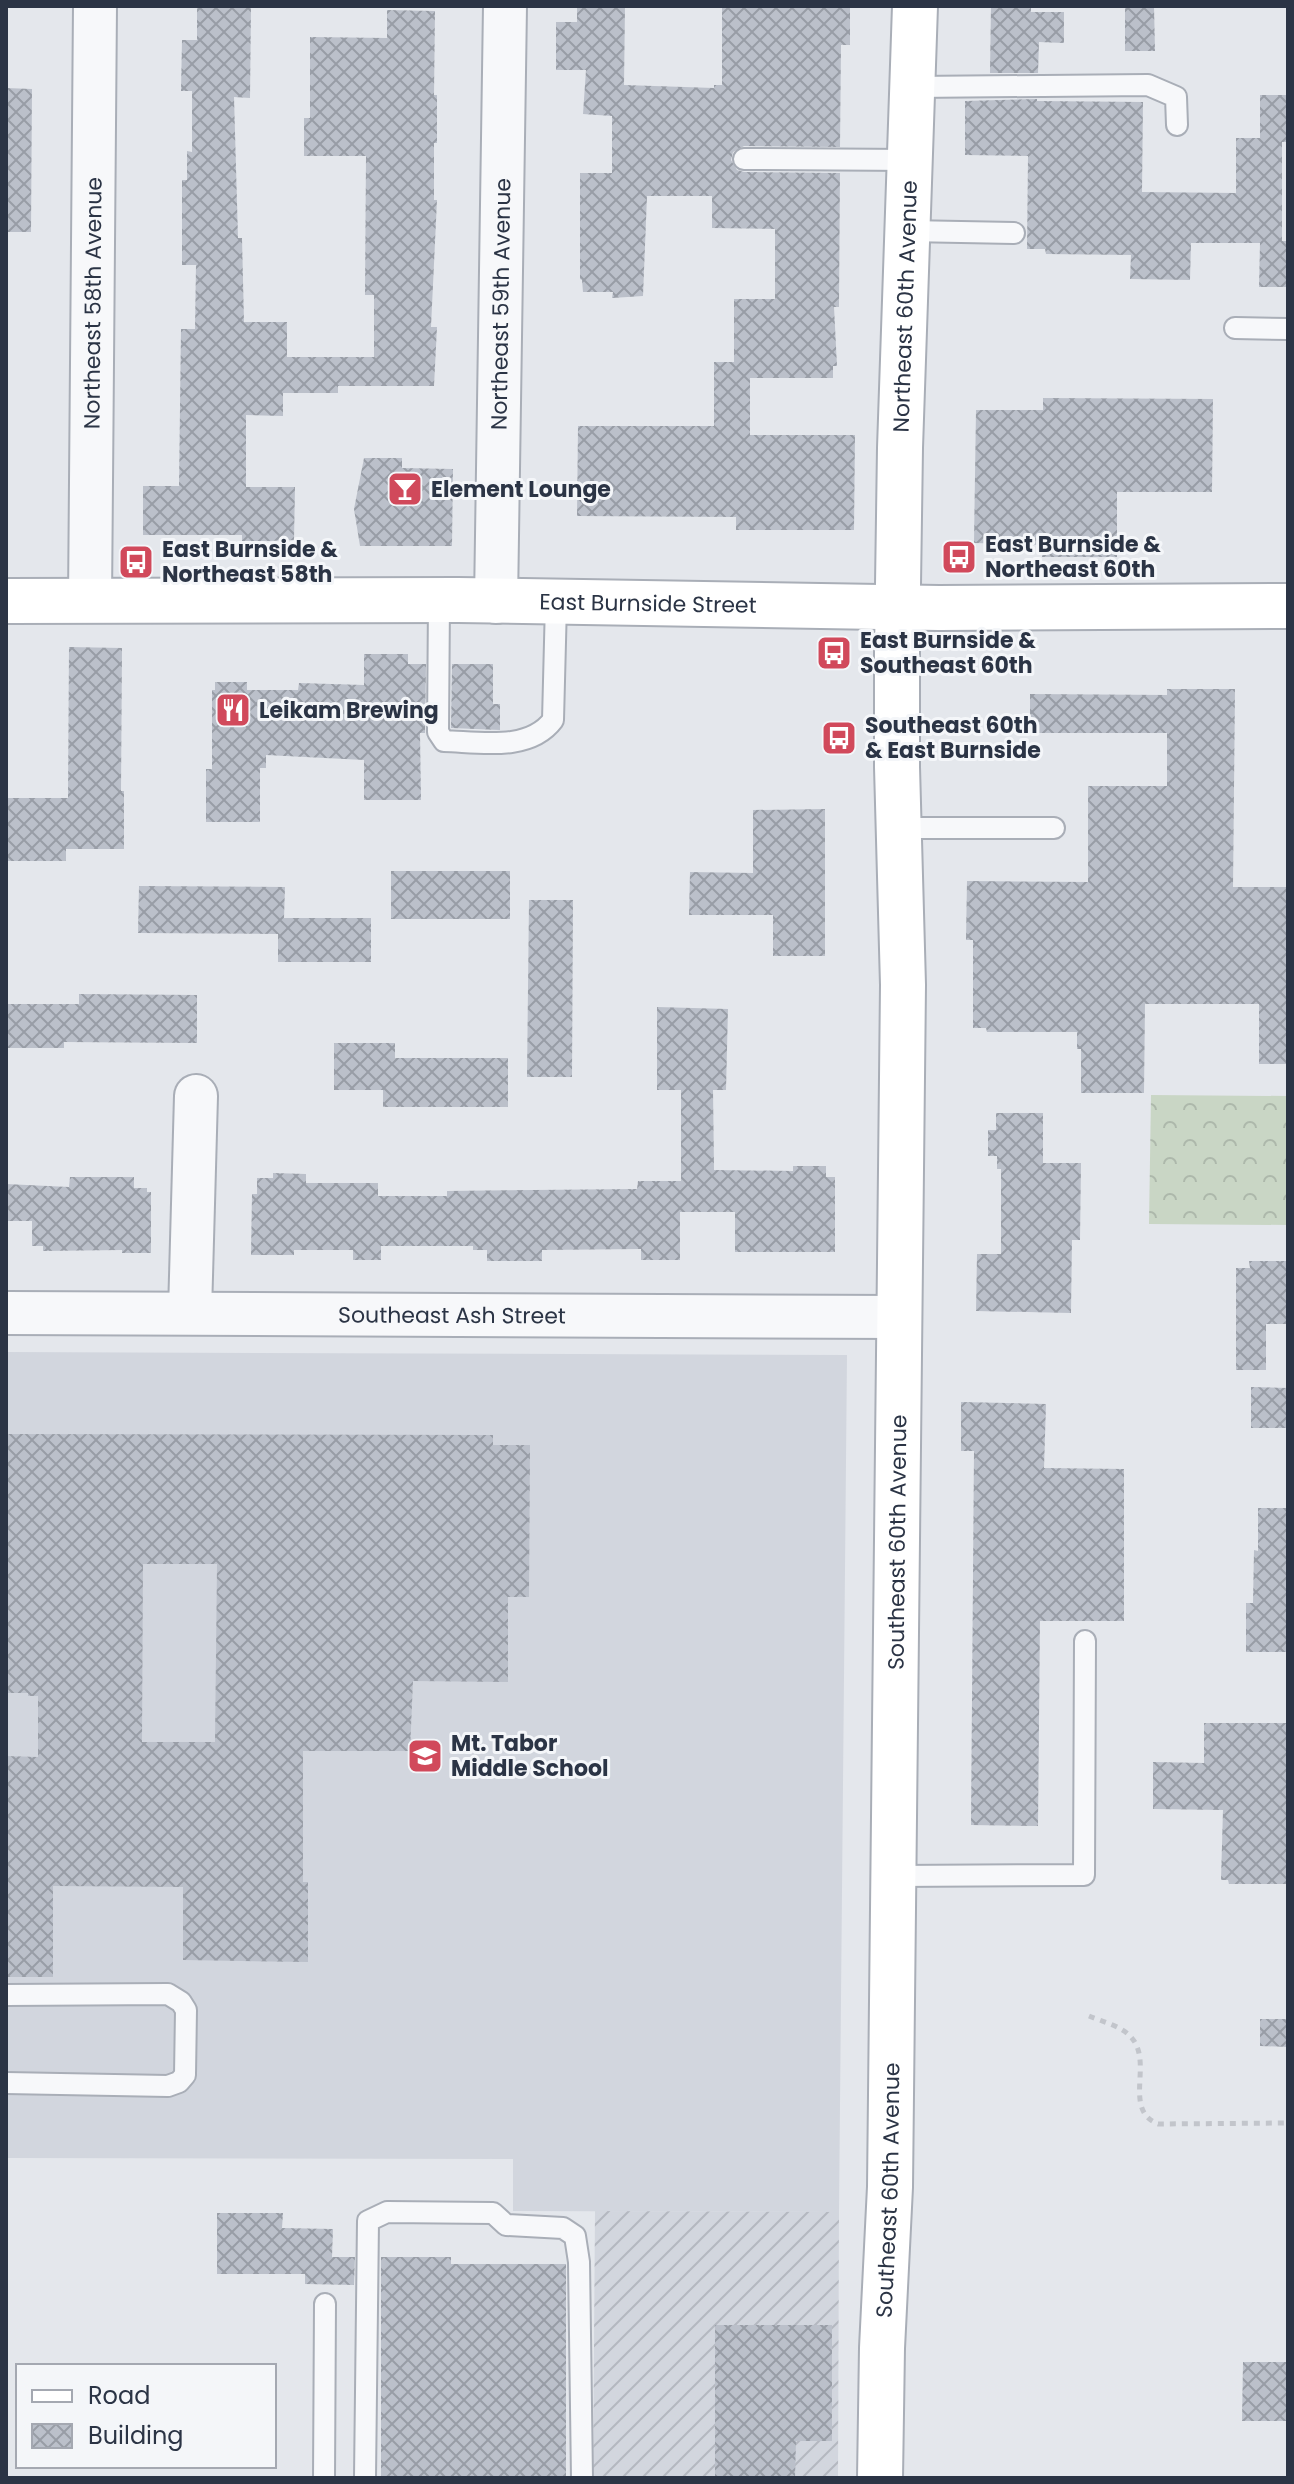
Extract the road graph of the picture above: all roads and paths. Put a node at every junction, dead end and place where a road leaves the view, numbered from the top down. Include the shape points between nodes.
1 (95, 6) edge
2 (505, 6) edge
3 (915, 6) edge
4 (914, 87) junction
5 (1177, 125) dead end
6 (744, 159) dead end
7 (911, 160) junction
8 (908, 231) junction
9 (1014, 233) dead end
10 (1235, 328) dead end
11 (1288, 329) edge
12 (439, 600) junction
13 (6, 601) edge
14 (90, 601) junction
15 (496, 602) junction
16 (556, 603) junction
17 (1288, 606) edge
18 (898, 607) junction
19 (899, 828) junction
20 (1054, 828) dead end
21 (196, 1096) dead end
22 (190, 1312) junction
23 (6, 1313) edge
24 (900, 1317) junction
25 (1085, 1641) dead end
26 (894, 1876) junction
27 (6, 1995) edge
28 (1089, 2016) dead end
29 (6, 2083) edge
30 (1288, 2123) edge
31 (325, 2304) dead end
32 (324, 2478) edge
33 (365, 2478) edge
34 (582, 2478) edge
35 (880, 2478) edge

1 - 14 street, Northeast 58th Avenue
2 - 15 street, Northeast 59th Avenue
3 - 4 main road, Northeast 60th Avenue
4 - 5 lane via 1148,85 1176,97
4 - 7 main road, Northeast 60th Avenue
6 - 7 lane
7 - 8 main road, Northeast 60th Avenue
8 - 9 lane
8 - 18 main road, Northeast 60th Avenue
10 - 11 lane
12 - 14 main road, East Burnside Street
12 - 15 main road, East Burnside Street
12 - 16 lane via 438,732 444,741 509,743 544,731 553,720
13 - 14 main road, East Burnside Street
15 - 16 main road, East Burnside Street
16 - 18 main road, East Burnside Street
17 - 18 main road, East Burnside Street
18 - 19 main road, Southeast 60th Avenue
19 - 20 lane
19 - 24 main road, Southeast 60th Avenue
21 - 22 street
22 - 23 street, Southeast Ash Street
22 - 24 street, Southeast Ash Street
24 - 26 main road, Southeast 60th Avenue
25 - 26 lane via 1084,1875
26 - 35 main road, Southeast 60th Avenue
27 - 29 lane via 168,1994 186,2010 185,2075 179,2082
28 - 30 path via 1128,2034 1140,2050 1140,2110 1148,2120
31 - 32 lane
33 - 34 lane via 368,2221 387,2212 493,2213 506,2225 563,2228 575,2236

